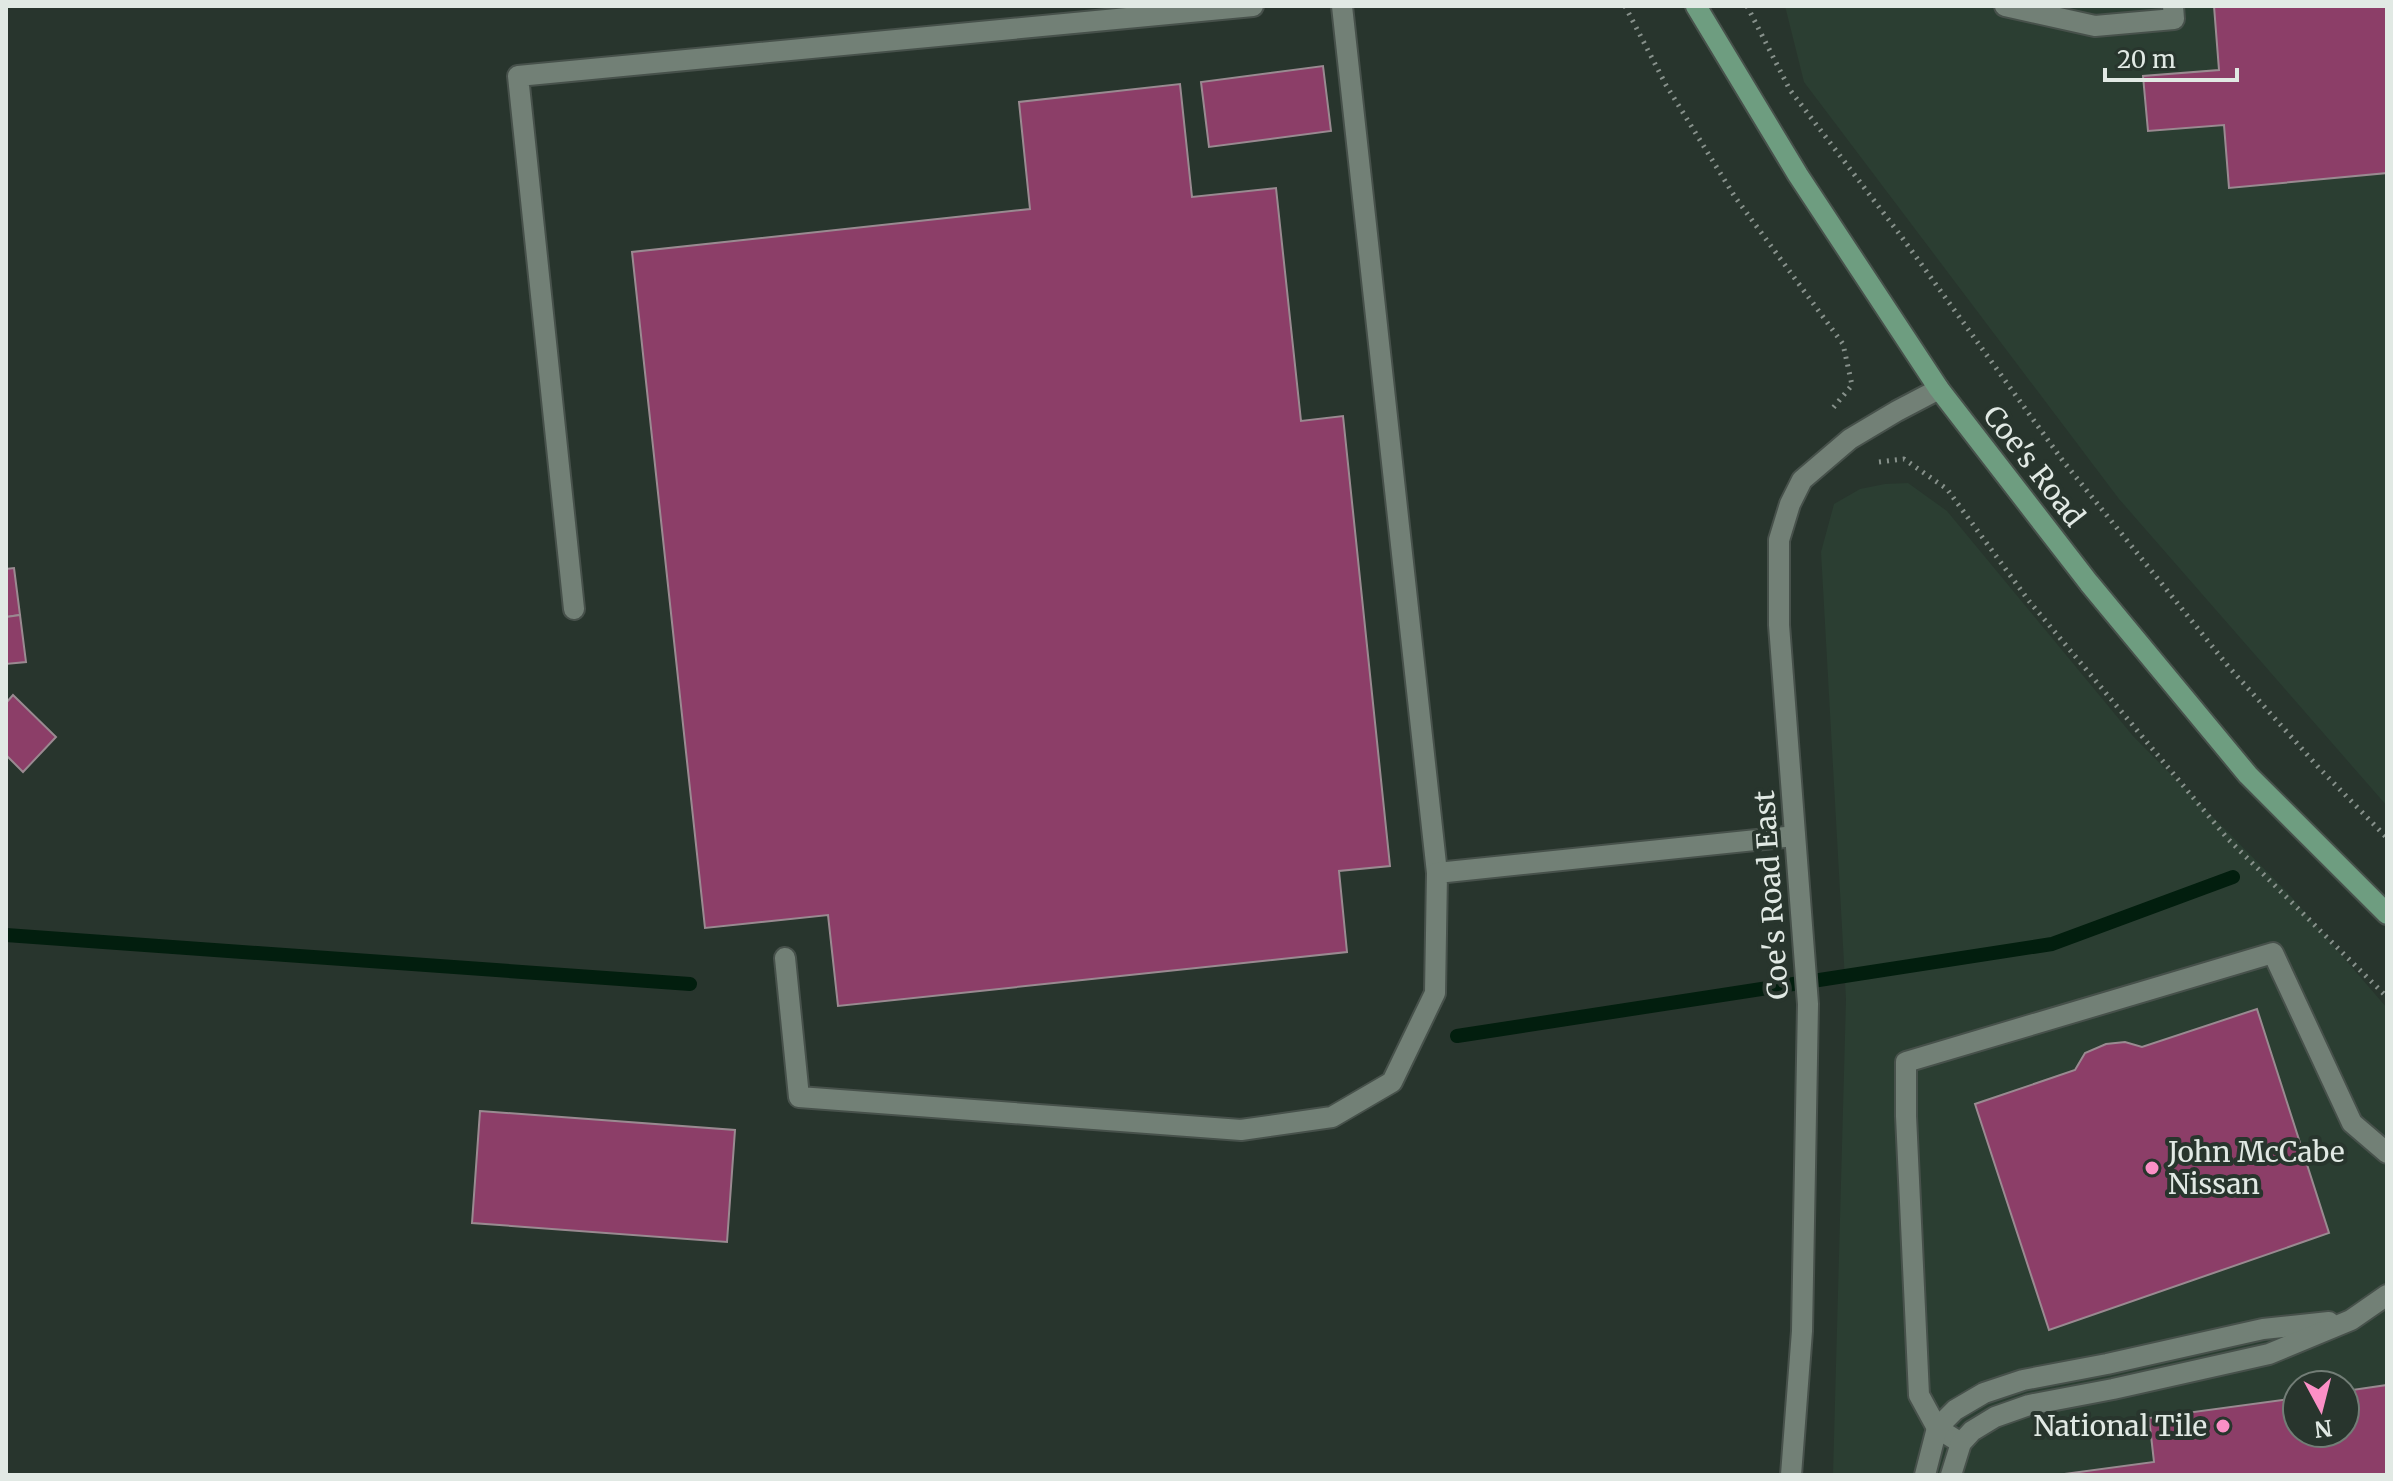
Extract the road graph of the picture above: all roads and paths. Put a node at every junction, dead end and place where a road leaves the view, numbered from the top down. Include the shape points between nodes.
1 (1253, 6) edge
2 (1342, 6) edge
3 (1625, 6) edge
4 (1696, 6) edge
5 (1747, 6) edge
6 (2005, 6) edge
7 (2173, 6) edge
8 (1939, 389) junction
9 (1850, 439) junction
10 (574, 609) dead end
11 (1795, 836) junction
12 (2387, 838) edge
13 (1437, 873) junction
14 (2387, 914) edge
15 (785, 958) dead end
16 (2387, 997) edge
17 (2387, 1153) edge
18 (2387, 1295) edge
19 (2351, 1320) junction
20 (1937, 1428) junction
21 (1961, 1443) junction
22 (1791, 1475) edge
23 (1925, 1475) edge
24 (1951, 1475) edge

1 - 10 street via 518,76
2 - 13 street
3 - 9 path via 1735,197 1843,344 1852,385 1832,409
4 - 8 main road, Coe's Road via 1798,175
5 - 12 path via 1790,90 2063,461 2228,666
6 - 7 street via 2095,26 2174,19
8 - 9 street, Coe's Road East
8 - 14 main road, Coe's Road via 2089,583 2248,775
9 - 11 street, Coe's Road East via 1802,480 1779,540 1779,625
9 - 16 path via 1865,463 1904,459 1947,489 2029,601 2227,838
11 - 13 street
11 - 22 street, Coe's Road East via 1808,1004 1802,1331
13 - 15 street via 1435,993 1392,1082 1332,1117 1241,1130 799,1097
17 - 20 street via 2352,1123 2273,953 1906,1062 1919,1395
18 - 19 street
19 - 20 street via 2263,1329 2023,1380 1984,1393
19 - 21 street via 2269,1354 2029,1405 1995,1417
20 - 21 street
20 - 23 street
21 - 24 street

